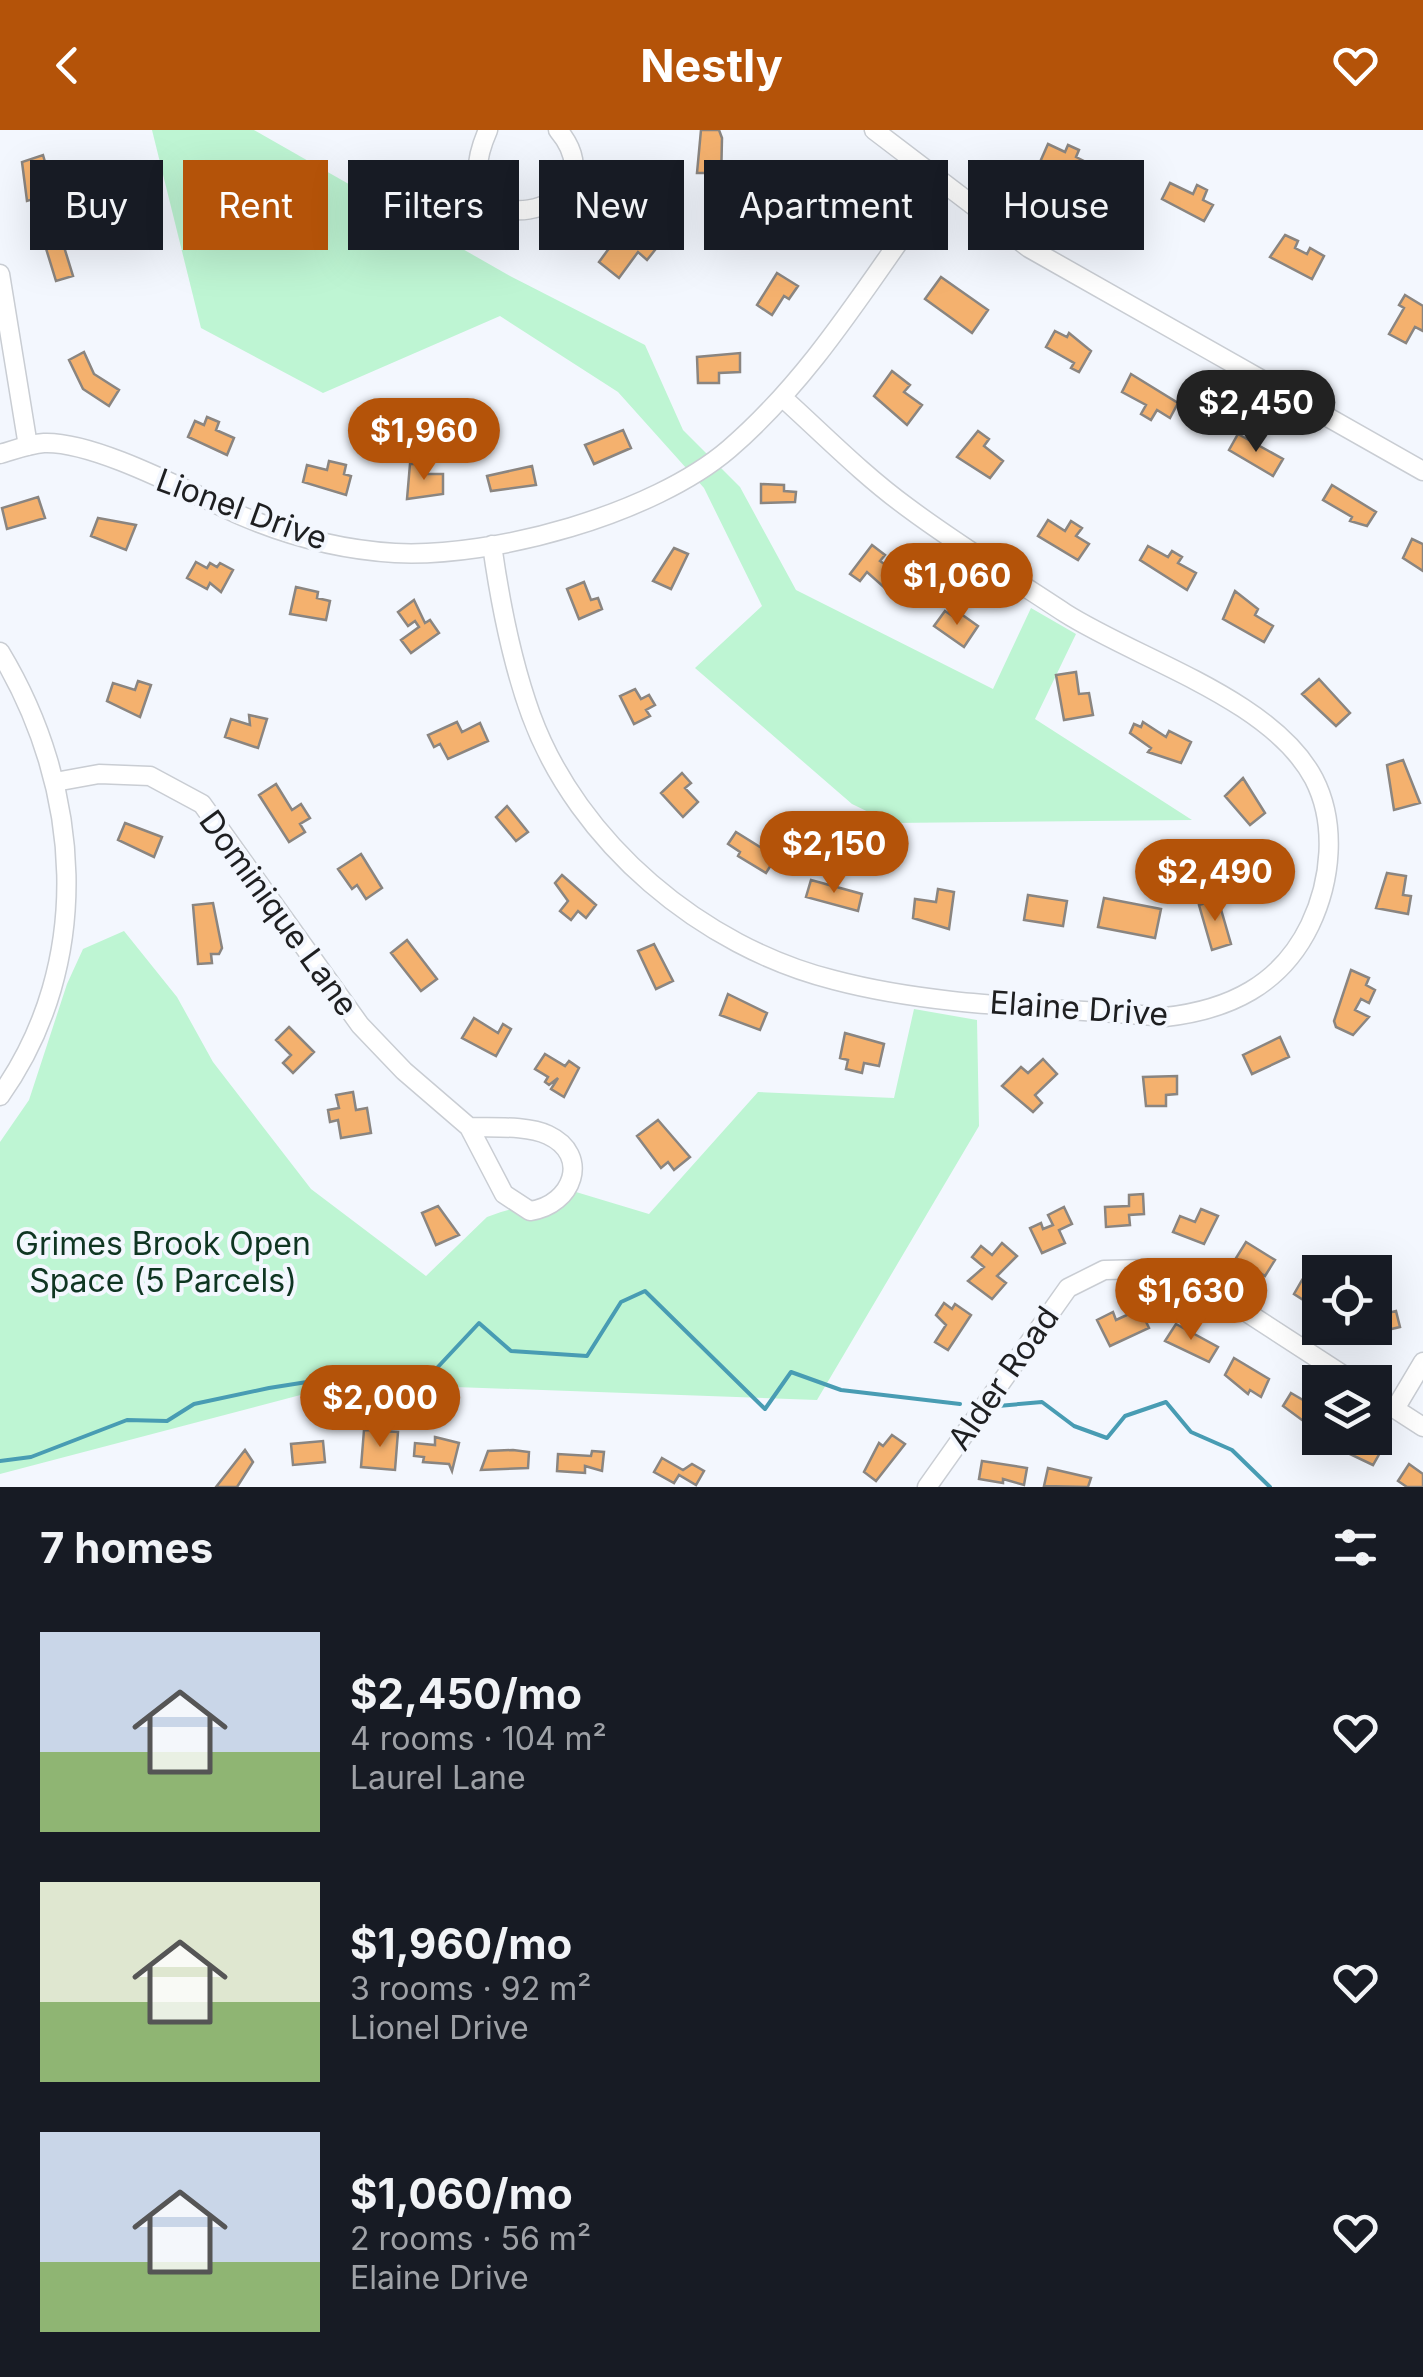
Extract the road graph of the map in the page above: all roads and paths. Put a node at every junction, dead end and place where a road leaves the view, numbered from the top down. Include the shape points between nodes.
1 (488, 130) edge
2 (558, 130) edge
3 (874, 130) edge
4 (911, 160) edge
5 (948, 190) edge
6 (894, 250) edge
7 (0, 274) edge
8 (782, 398) junction
9 (28, 446) junction
10 (0, 454) edge
11 (1423, 472) edge
12 (492, 545) junction
13 (0, 652) edge
14 (55, 782) junction
15 (0, 1096) edge
16 (469, 1127) junction
17 (1423, 1362) edge
18 (1328, 1365) edge
19 (1392, 1407) edge
20 (1395, 1409) junction
21 (1423, 1426) edge
22 (926, 1487) edge

1 - 2 street via 474,166 481,189 500,208 520,212 542,209 571,178 572,156
3 - 4 street
5 - 11 street via 1107,295
6 - 8 street, Lionel Drive
7 - 9 street
8 - 12 street, Lionel Drive via 726,451 678,483 624,510
8 - 12 street, Elaine Drive via 906,506 1069,616 1254,716 1290,746 1314,780 1330,853 1319,906 1302,943 1274,976 1246,997 1203,1013 1166,1017 898,994 747,949 674,902 572,795 530,714
9 - 10 street, Lionel Drive
9 - 12 street, Lionel Drive via 84,450 318,542 397,553
13 - 14 street
14 - 15 street via 68,856 60,968 47,1010
14 - 16 street, Dominique Lane via 99,774 150,776 202,804 360,1025
16 - 16 street, Dominique Lane via 515,1205 547,1208 571,1184 572,1167 558,1141 543,1132
17 - 20 street
18 - 22 street, Alder Road via 1194,1278 1150,1269 1104,1270 1068,1288
19 - 20 street
20 - 21 street

